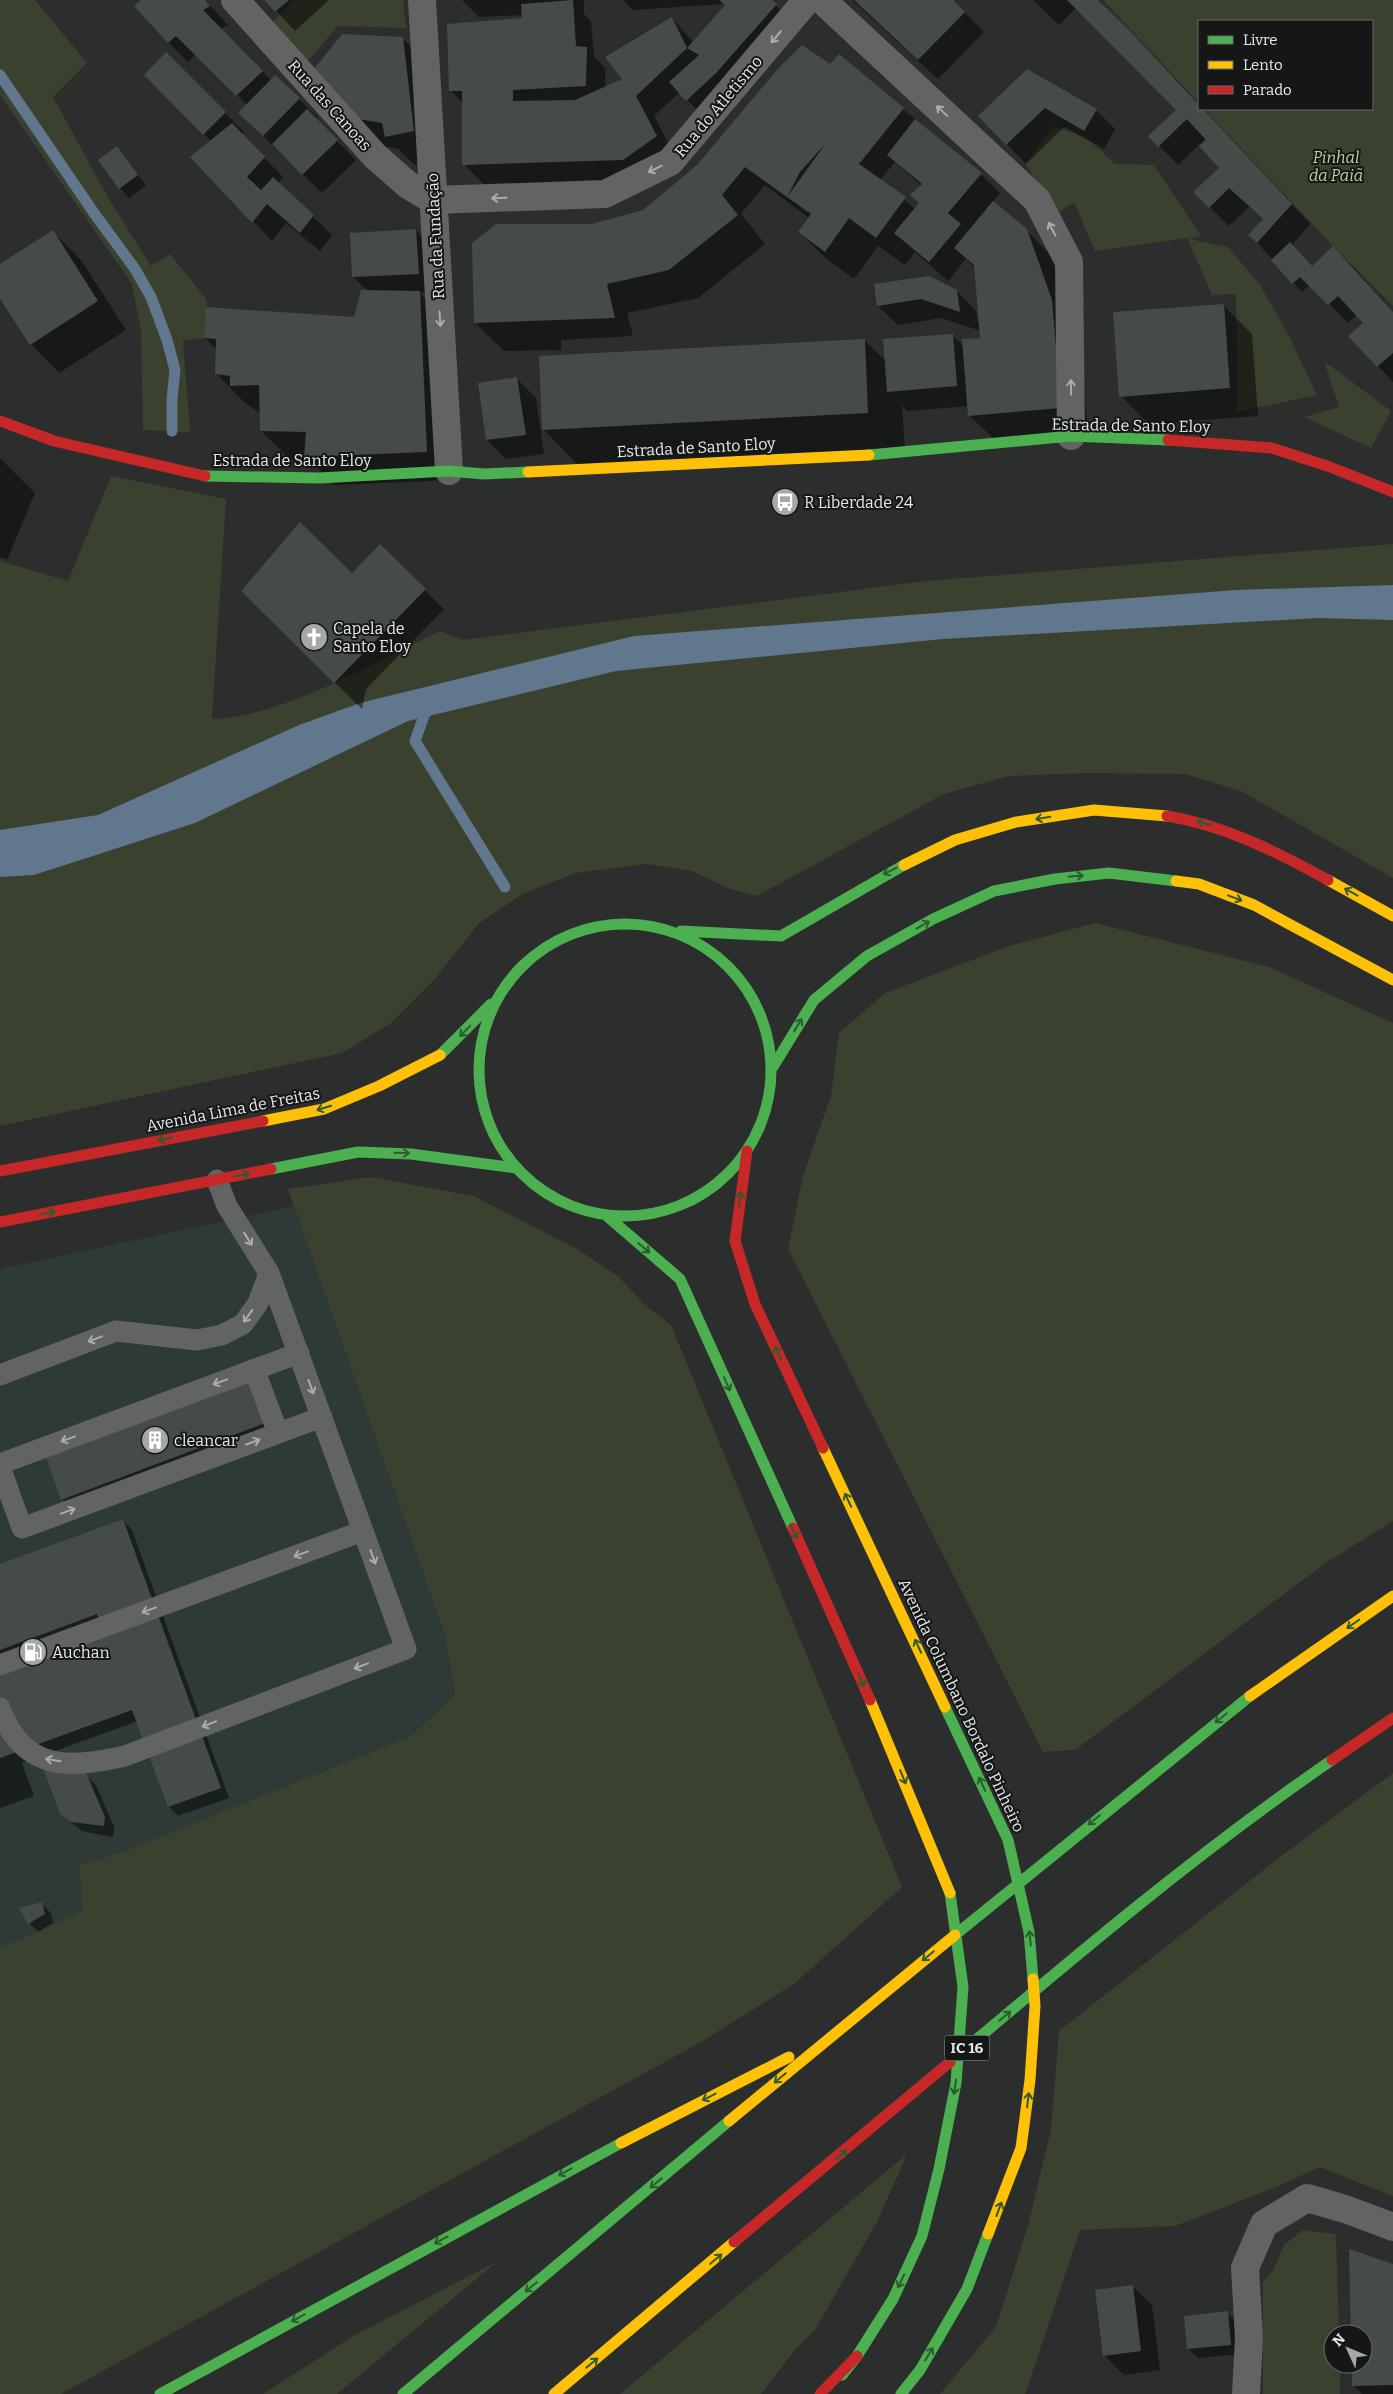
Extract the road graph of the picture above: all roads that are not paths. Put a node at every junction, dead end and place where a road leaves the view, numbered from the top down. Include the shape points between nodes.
1 (235, 0) edge
2 (422, 0) edge
3 (808, 0) edge
4 (822, 0) edge
5 (433, 200) junction
6 (0, 421) edge
7 (1071, 436) junction
8 (449, 471) junction
9 (1393, 492) edge
10 (1393, 916) edge
11 (675, 931) junction
12 (1393, 980) edge
13 (499, 995) junction
14 (772, 1066) junction
15 (748, 1151) junction
16 (516, 1168) junction
17 (0, 1171) edge
18 (216, 1180) junction
19 (607, 1216) junction
20 (0, 1222) edge
21 (269, 1273) junction
22 (299, 1353) junction
23 (254, 1369) junction
24 (0, 1375) edge
25 (322, 1417) junction
26 (278, 1433) junction
27 (0, 1466) edge
28 (363, 1531) junction
29 (1393, 1596) edge
30 (0, 1664) edge
31 (0, 1708) edge
32 (1393, 1718) edge
33 (831, 2036) junction
34 (1391, 2225) edge
35 (857, 2356) junction
36 (160, 2394) edge
37 (403, 2394) edge
38 (554, 2394) edge
39 (820, 2394) edge
40 (827, 2394) edge
41 (901, 2394) edge
42 (1246, 2394) edge

1 - 5 street, Rua das Canoas via 375,156 408,185
2 - 5 street, Rua da Fundação
3 -> 5 street, Rua do Atletismo via 670,162 605,194
7 -> 4 street via 1068,262 1037,200
5 -> 8 street, Rua da Fundação
6 - 8 main road, Estrada de Santo Eloy via 54,441 209,478 319,478
7 - 8 main road, Estrada de Santo Eloy via 908,453 484,474
7 - 9 main road, Estrada de Santo Eloy via 1272,448
10 -> 11 main road via 1281,854 1199,821 1147,813 1094,810 1016,822 955,840 886,873 781,936
11 - 13 main road via 635,923 595,926 557,940 524,964
11 - 14 main road via 713,952 745,984 765,1023
14 -> 12 main road via 814,1000 867,956 933,919 994,892 1055,878 1108,873 1199,884 1254,905
13 - 16 main road via 484,1029 478,1066 482,1103 495,1138
13 -> 17 main road, Avenida Lima de Freitas via 443,1054 324,1109
14 - 15 main road via 766,1110
15 - 19 main road via 721,1182 686,1204 648,1215
41 -> 15 main road, Avenida Columbano Bordalo Pinheiro via 920,2370 967,2289 1021,2148 1035,2006 1029,1932 1008,1840 755,1304 735,1241
18 -> 16 main road via 358,1152 410,1154
16 - 19 main road via 542,1192 573,1208
20 -> 18 main road
18 -> 21 lane via 227,1206
19 -> 35 main road via 680,1279 885,1732 950,1893 963,1987 956,2083 939,2169 922,2236 893,2298
21 - 22 lane
21 -> 24 lane via 258,1303 243,1324 222,1335 197,1340 116,1331
22 - 23 lane
22 -> 25 lane
23 - 26 lane
23 -> 27 lane
25 - 26 lane
25 - 28 lane
27 -> 26 lane via 22,1528
28 -> 30 lane
28 -> 31 lane via 406,1649 125,1756 101,1761 75,1763 34,1756 16,1741
29 -> 33 main road via 1237,1705
38 -> 32 main road, IC 16 via 1111,1926 1288,1790
33 -> 36 main road via 598,2154
33 -> 37 main road
34 - 42 street via 1307,2198 1264,2224 1245,2268 1249,2338
35 - 39 main road
35 - 40 main road

